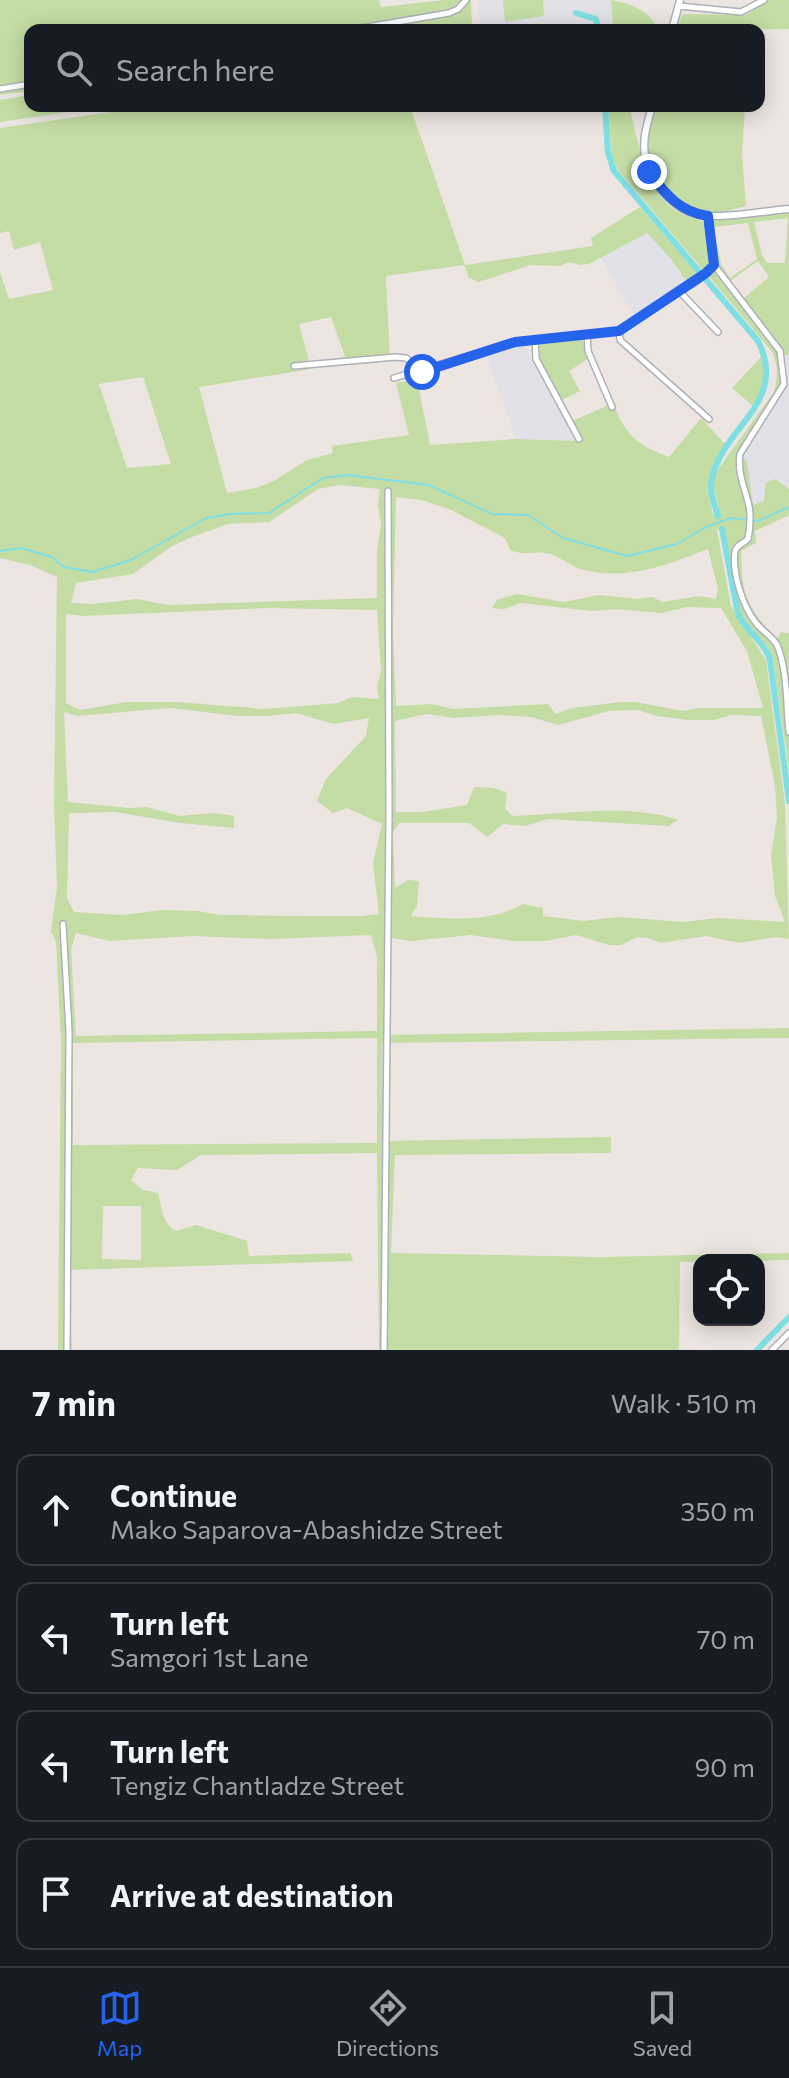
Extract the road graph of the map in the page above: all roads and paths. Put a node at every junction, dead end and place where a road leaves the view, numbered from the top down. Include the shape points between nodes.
1 (466, 0) edge
2 (764, 0) edge
3 (680, 3) edge
4 (385, 24) edge
5 (674, 24) edge
6 (24, 85) edge
7 (0, 89) edge
8 (650, 112) edge
9 (789, 209) edge
10 (708, 216) junction
11 (714, 265) junction
12 (680, 292) junction
13 (619, 331) junction
14 (718, 332) dead end
15 (587, 334) junction
16 (535, 340) junction
17 (294, 366) dead end
18 (422, 372) junction
19 (394, 378) dead end
20 (612, 407) dead end
21 (709, 419) dead end
22 (579, 439) dead end
23 (388, 491) dead end
24 (789, 732) edge
25 (63, 924) dead end
26 (789, 1333) edge
27 (67, 1350) edge
28 (384, 1350) edge
29 (772, 1350) edge

1 - 4 street via 449,13
2 - 3 street via 741,12
3 - 5 street
6 - 7 street
8 - 10 street via 644,137 649,172 682,208
9 - 10 street
10 - 11 street
11 - 12 street
11 - 24 street via 780,351 784,384 740,454 750,524 748,539 736,549 746,608 777,646
12 - 13 street
12 - 14 street
13 - 15 street
13 - 21 street via 620,340
15 - 16 street
15 - 20 street via 588,351
16 - 18 street via 496,346
16 - 22 street via 536,359
17 - 18 street via 395,357 406,358
18 - 19 street
23 - 28 street
25 - 27 street via 69,1031
26 - 29 street

